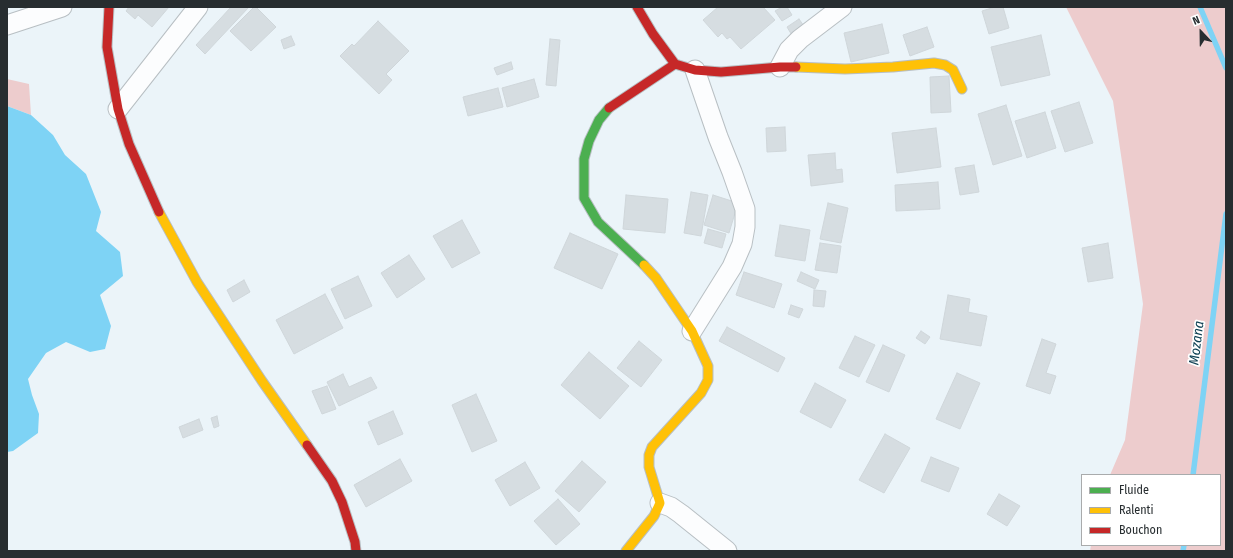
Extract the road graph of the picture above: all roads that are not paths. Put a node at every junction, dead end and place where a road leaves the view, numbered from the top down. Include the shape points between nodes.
1 (62, 7) edge
2 (109, 7) edge
3 (198, 7) edge
4 (637, 7) edge
5 (842, 7) edge
6 (7, 25) edge
7 (675, 64) junction
8 (780, 67) junction
9 (695, 70) junction
10 (962, 89) dead end
11 (118, 109) junction
12 (692, 331) junction
13 (660, 503) junction
14 (356, 551) edge
15 (626, 551) edge
16 (728, 551) edge

1 - 6 street
2 - 11 street via 107,47
3 - 11 street
4 - 7 street
5 - 8 street via 800,39 789,50
7 - 9 street
7 - 12 street via 610,107 599,120 584,159 584,198 598,222 656,278
8 - 9 street via 720,72
8 - 10 street via 893,67 934,63 953,70
9 - 12 street via 745,210 745,227 742,244 732,267
11 - 14 street via 129,144 163,221 197,282 332,481 342,502
12 - 13 street via 708,366 708,380 701,393 652,447 649,467
13 - 15 street via 654,516
13 - 16 street via 682,514

